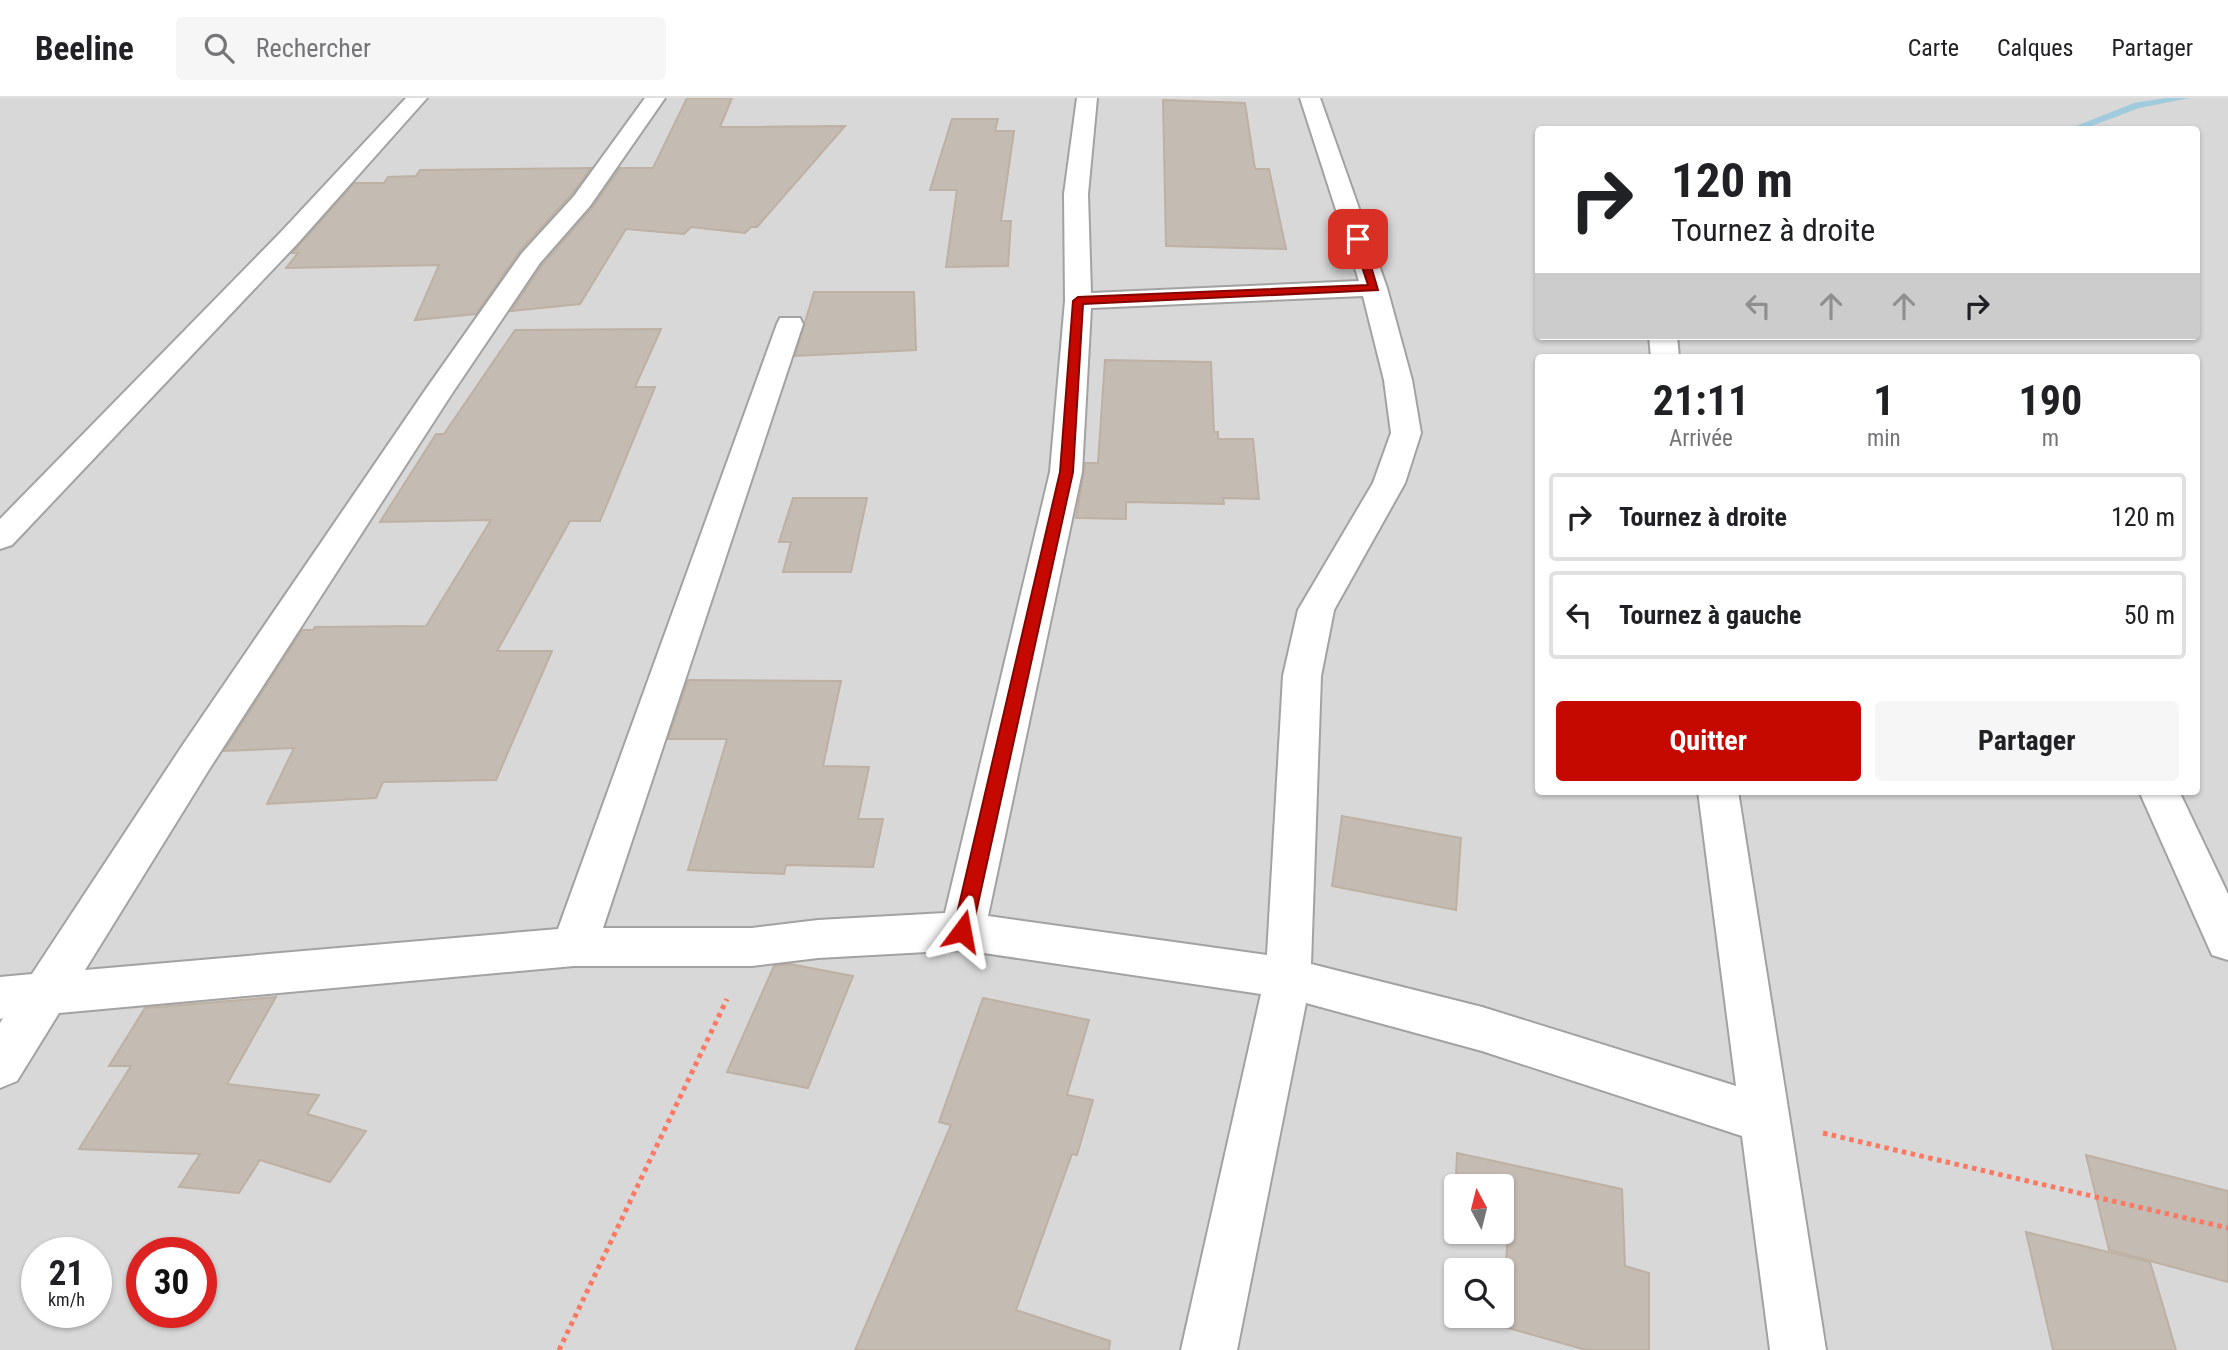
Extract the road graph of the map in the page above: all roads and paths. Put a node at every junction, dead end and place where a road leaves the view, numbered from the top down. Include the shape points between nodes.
1 (417, 98) edge
2 (654, 98) edge
3 (1087, 98) edge
4 (1310, 98) edge
5 (1374, 288) junction
6 (1078, 301) junction
7 (790, 324) dead end
8 (0, 538) edge
9 (1719, 795) edge
10 (2161, 795) edge
11 (962, 931) junction
12 (2228, 941) edge
13 (574, 947) junction
14 (752, 947) junction
15 (1288, 978) junction
16 (46, 992) junction
17 (0, 998) edge
18 (0, 1065) edge
19 (1767, 1120) junction
20 (2228, 1228) edge
21 (559, 1350) edge
22 (1209, 1350) edge
23 (1798, 1350) edge

1 - 8 street
2 - 16 street via 582,201 531,258 436,395
3 - 6 street via 1076,194
4 - 5 street
5 - 6 street
5 - 15 street via 1398,380 1406,433 1388,483 1316,610 1302,676
6 - 11 street via 1066,472
7 - 13 street
9 - 19 street
10 - 12 street
11 - 14 street
11 - 15 street
13 - 14 street
13 - 16 street
14 - 21 path
15 - 19 street via 1482,1029
15 - 22 street
16 - 17 street
16 - 18 street
19 - 20 path
19 - 23 street

